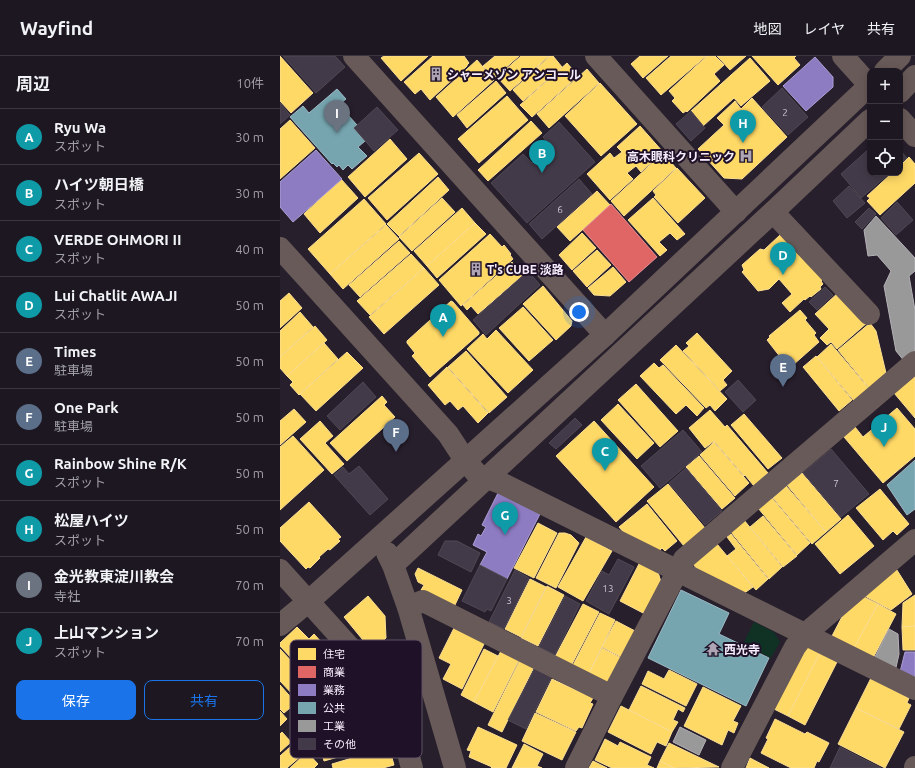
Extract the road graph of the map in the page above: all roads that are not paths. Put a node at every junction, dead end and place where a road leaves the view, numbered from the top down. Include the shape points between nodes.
1 (354, 56) edge
2 (596, 56) edge
3 (843, 56) edge
4 (900, 56) edge
5 (888, 68) edge
6 (915, 76) edge
7 (867, 83) edge
8 (867, 89) edge
9 (903, 89) edge
10 (903, 122) edge
11 (867, 123) edge
12 (915, 136) edge
13 (736, 212) junction
14 (773, 212) junction
15 (280, 248) edge
16 (869, 314) dead end
17 (605, 335) junction
18 (915, 362) edge
19 (465, 460) junction
20 (488, 478) junction
21 (380, 537) junction
22 (915, 540) edge
23 (393, 565) junction
24 (280, 570) edge
25 (676, 571) junction
26 (309, 601) junction
27 (408, 607) junction
28 (280, 625) edge
29 (804, 635) junction
30 (344, 640) edge
31 (418, 640) edge
32 (422, 653) edge
33 (915, 689) edge
34 (612, 696) junction
35 (409, 758) edge
36 (412, 768) edge
37 (455, 768) edge
38 (576, 768) edge
39 (732, 768) edge

1 - 17 street
2 - 13 street
3 - 7 street
4 - 5 street
6 - 9 street
8 - 13 street
10 - 12 street
11 - 14 street
13 - 17 street
14 - 16 street
14 - 20 street
15 - 19 street via 448,434
17 - 19 street
18 - 25 street via 684,559
19 - 20 street via 477,474
19 - 21 street
20 - 23 street
20 - 25 street
21 - 23 street
21 - 26 street
22 - 29 street
23 - 27 street
24 - 26 street
25 - 29 street
25 - 34 street
26 - 28 street
26 - 30 street
27 - 31 street
27 - 34 street via 423,602
29 - 33 street
29 - 39 street via 795,647
32 - 37 street
34 - 38 street
35 - 36 street

